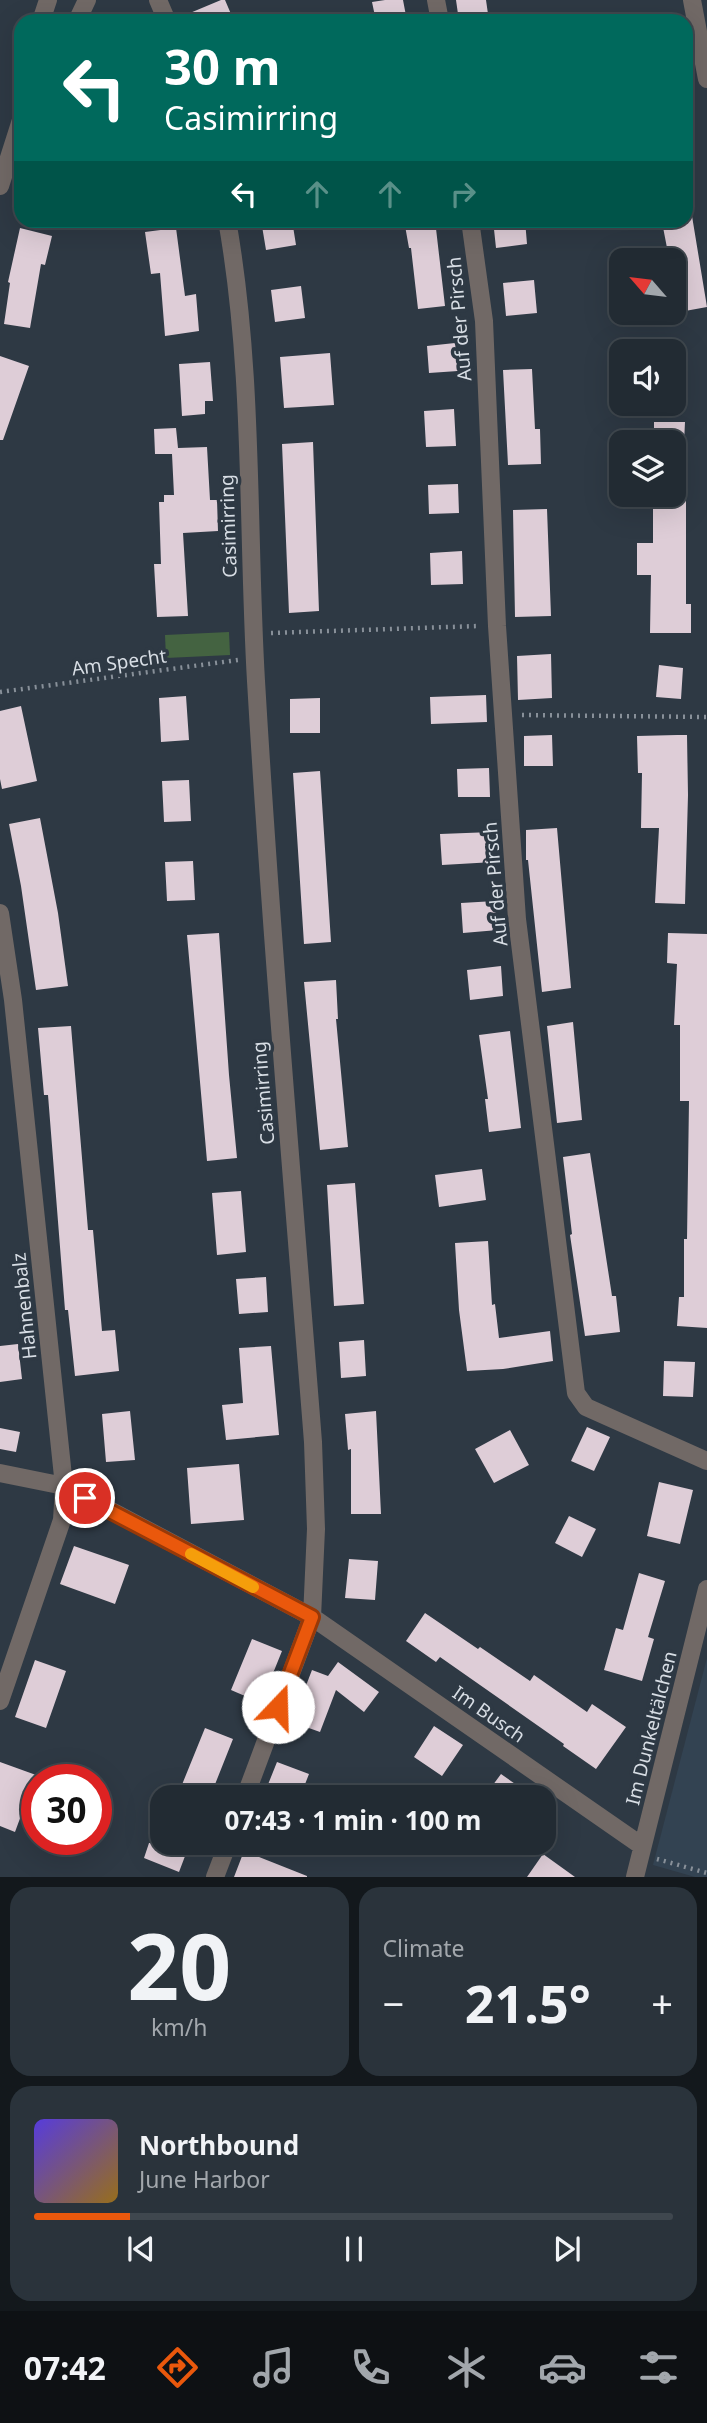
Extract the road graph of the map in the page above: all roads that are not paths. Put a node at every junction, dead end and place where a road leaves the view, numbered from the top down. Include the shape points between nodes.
1 (692, 0) edge
2 (707, 79) edge
3 (14, 142) edge
4 (0, 187) edge
5 (228, 228) edge
6 (471, 228) edge
7 (0, 913) edge
8 (707, 1461) edge
9 (0, 1473) edge
10 (64, 1486) junction
11 (707, 1589) edge
12 (312, 1617) junction
13 (0, 1701) edge
14 (249, 1785) edge
15 (642, 1846) junction
16 (223, 1855) edge
17 (215, 1877) edge
18 (635, 1877) edge

1 - 2 street
3 - 4 street
5 - 12 street, Casimirring via 240,324 266,857 313,1442 316,1530
6 - 8 street, Auf der Pirsch via 484,321 497,626 517,919 576,1393 586,1406
7 - 10 street, Hahnenbalz
9 - 10 street
10 - 12 street
10 - 13 street, Hahnenbalz via 62,1520
11 - 15 street, Im Dunkeltälchen
12 - 14 street, Casimirring
12 - 15 street, Im Busch
15 - 18 street, Im Dunkeltälchen
16 - 17 street

